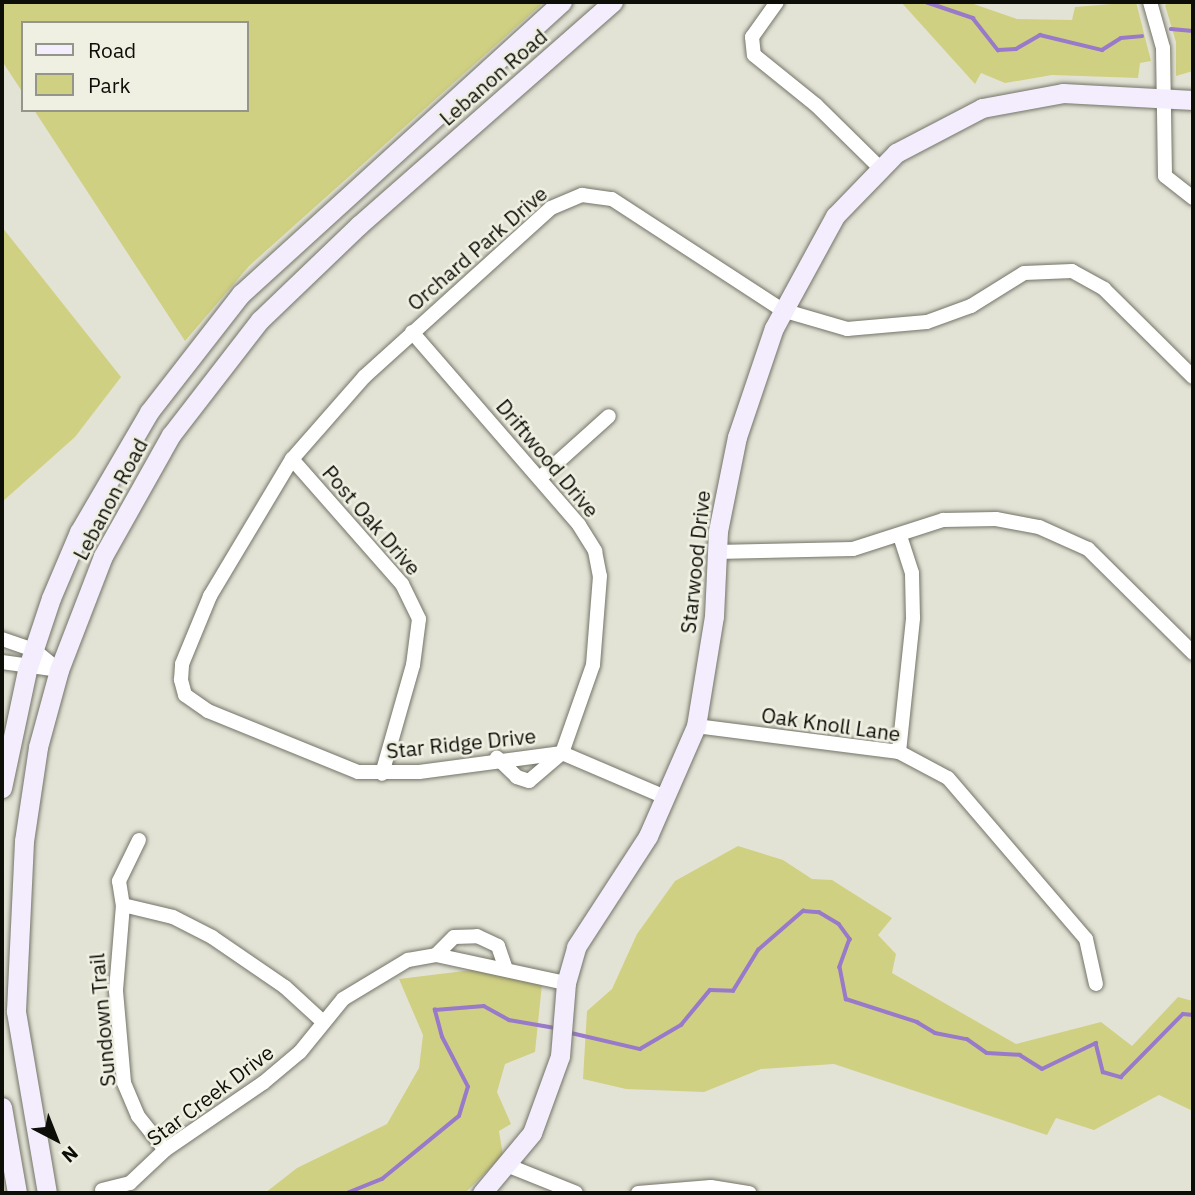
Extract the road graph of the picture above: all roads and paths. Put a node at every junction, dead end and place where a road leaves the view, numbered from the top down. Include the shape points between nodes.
1 (562, 2) edge
2 (613, 2) edge
3 (777, 2) edge
4 (1150, 2) edge
5 (1193, 100) edge
6 (1163, 101) junction
7 (879, 167) junction
8 (1193, 198) edge
9 (782, 310) junction
10 (412, 332) junction
11 (1193, 377) edge
12 (609, 416) dead end
13 (292, 460) junction
14 (541, 477) junction
15 (900, 535) junction
16 (716, 552) junction
17 (2, 639) edge
18 (34, 650) junction
19 (1193, 653) edge
20 (2, 662) edge
21 (27, 670) junction
22 (59, 670) junction
23 (185, 695) joint
24 (696, 726) junction
25 (899, 752) junction
26 (562, 753) junction
27 (497, 758) junction
28 (382, 774) junction
29 (2, 788) edge
30 (665, 797) junction
31 (139, 841) dead end
32 (123, 905) junction
33 (10, 921) edge
34 (436, 955) junction
35 (506, 969) junction
36 (566, 983) junction
37 (1096, 984) dead end
38 (321, 1020) junction
39 (2, 1107) edge
40 (165, 1150) junction
41 (509, 1166) junction
42 (102, 1190) dead end
43 (17, 1193) edge
44 (47, 1193) edge
45 (482, 1193) edge
46 (576, 1193) edge
47 (638, 1193) edge
48 (750, 1193) edge

1 - 18 main road, Lebanon Road via 293,244 198,345 149,412 79,532
2 - 22 main road, Lebanon Road via 359,225 244,339 147,472 103,556
3 - 7 street via 755,31 751,51
4 - 6 street via 1163,48
5 - 6 main road, Starwood Drive
6 - 7 main road, Starwood Drive via 1072,93 1020,98 941,124
6 - 8 street via 1166,176
7 - 9 main road, Starwood Drive via 835,216
9 - 10 street, Orchard Park Drive via 622,203 589,194 551,208
9 - 11 street, Orchard Park Drive via 847,329 899,328 949,317 1016,277 1043,269 1072,271 1098,285
9 - 16 main road, Starwood Drive via 737,437
10 - 13 street, Orchard Park Drive via 349,393
10 - 14 street, Driftwood Drive
12 - 14 street
13 - 23 street, Orchard Park Drive via 245,531 199,622 181,664
13 - 28 street, Post Oak Drive via 402,584 419,619 413,665
14 - 26 street, Driftwood Drive via 589,542 600,576 593,665
15 - 16 street via 853,550
15 - 19 street via 943,520 1039,527 1088,549
15 - 25 street via 912,573 913,618
16 - 24 main road, Starwood Drive via 713,616
17 - 18 street
18 - 21 main road, Lebanon Road
18 - 22 street
20 - 21 street
21 - 22 street
21 - 29 main road, Lebanon Road
22 - 33 main road, Lebanon Road via 38,747
23 - 28 street, Star Ridge Drive via 208,711 330,763
24 - 25 street, Oak Knoll Lane
24 - 30 main road, Starwood Drive
25 - 37 street, Oak Knoll Lane via 948,778 977,805 997,838 1086,939
26 - 27 street, Star Ridge Drive
26 - 27 street via 529,781 517,777
26 - 30 street, Star Ridge Drive
27 - 28 street, Star Ridge Drive
30 - 36 main road, Starwood Drive via 648,836 576,947
31 - 32 street, Sundown Trail via 119,881
32 - 38 street via 173,917 212,937 285,987
32 - 40 street, Sundown Trail via 116,991 124,1083 138,1116
33 - 44 main road, Lebanon Road via 18,1041
34 - 35 street
34 - 35 street, Star Creek Drive via 454,936 477,936 499,946
34 - 38 street, Star Creek Drive via 372,978
35 - 36 street
36 - 41 main road, Starwood Drive via 560,1056 532,1133
38 - 40 street, Star Creek Drive via 285,1067
39 - 43 main road
40 - 42 street, Star Creek Drive via 130,1183
41 - 45 main road, Starwood Drive
41 - 46 street
47 - 48 street via 711,1187

